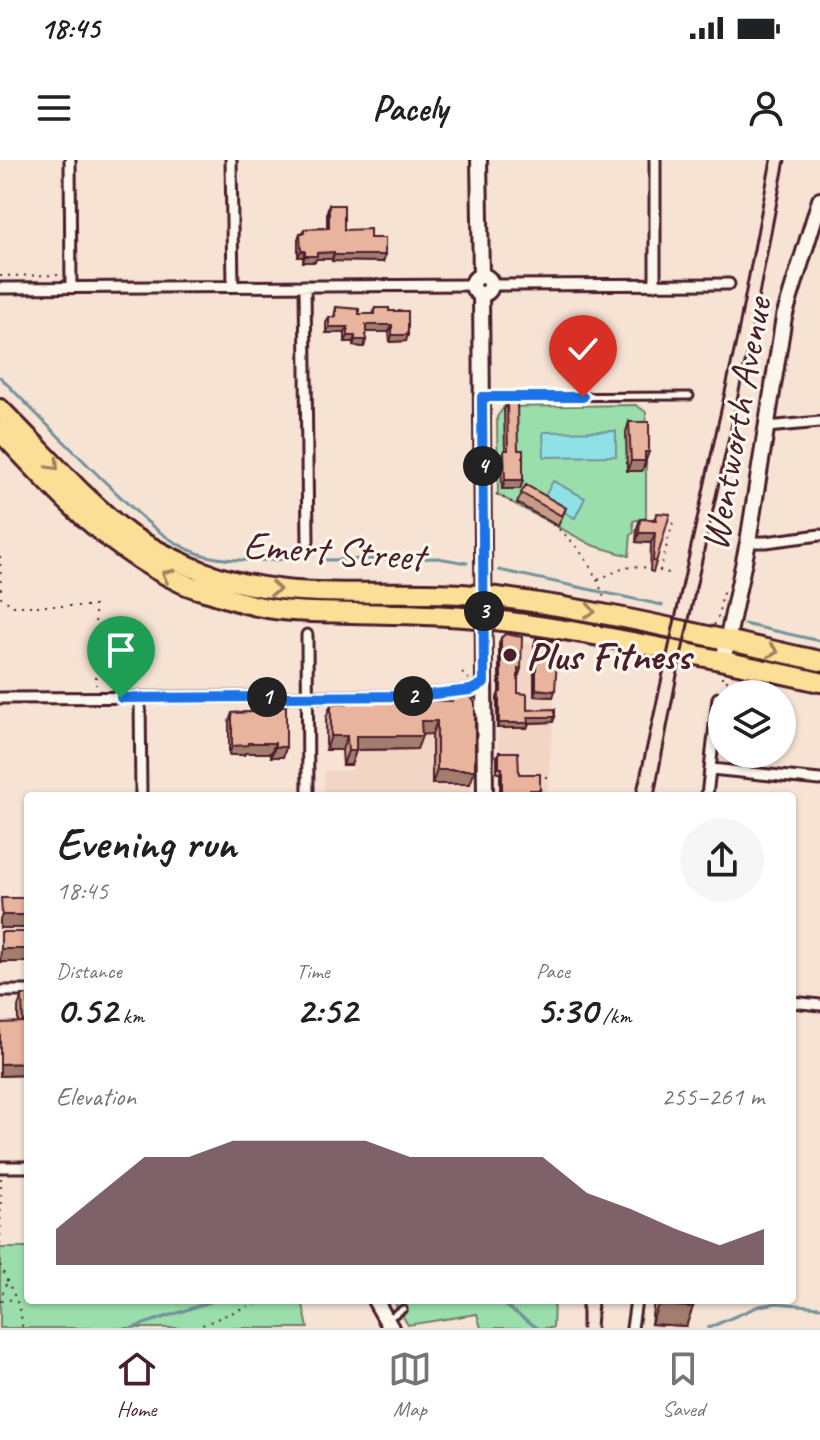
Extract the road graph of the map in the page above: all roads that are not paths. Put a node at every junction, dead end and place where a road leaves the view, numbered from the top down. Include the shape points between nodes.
1 (70, 160) edge
2 (231, 160) edge
3 (479, 160) edge
4 (655, 160) edge
5 (820, 200) edge
6 (729, 284) dead end
7 (481, 285) junction
8 (655, 285) junction
9 (233, 286) junction
10 (305, 286) junction
11 (0, 288) edge
12 (71, 288) junction
13 (690, 396) dead end
14 (482, 397) junction
15 (0, 409) edge
16 (820, 422) edge
17 (767, 427) junction
18 (0, 431) edge
19 (820, 535) edge
20 (308, 541) dead end
21 (748, 542) junction
22 (484, 596) junction
23 (484, 619) junction
24 (307, 635) dead end
25 (727, 640) junction
26 (820, 661) edge
27 (724, 667) junction
28 (477, 681) junction
29 (820, 682) edge
30 (415, 696) junction
31 (308, 697) junction
32 (0, 698) edge
33 (140, 698) junction
34 (485, 715) junction
35 (711, 769) joint
36 (820, 780) edge
37 (141, 792) edge
38 (308, 792) edge
39 (485, 792) edge
40 (708, 792) edge
41 (0, 991) edge
42 (24, 991) edge
43 (796, 1002) edge
44 (820, 1005) edge
45 (0, 1167) edge
46 (24, 1167) edge
47 (377, 1304) edge
48 (635, 1304) edge
49 (403, 1309) dead end
50 (388, 1324) edge
51 (632, 1328) edge

1 - 12 street
2 - 9 street
3 - 7 main road
4 - 8 street
5 - 17 main road, Wentworth Avenue via 784,317
6 - 8 street
7 - 8 street
7 - 10 street
7 - 14 main road
9 - 10 street
9 - 12 street
10 - 20 street
11 - 12 street
13 - 14 lane
14 - 22 main road
15 -> 22 highway, Emert Street via 129,534 220,579 272,590
16 - 17 street
17 - 21 main road, Wentworth Avenue
23 -> 18 highway, Emert Street via 261,607 183,584 91,525
19 - 21 street
21 - 25 main road, Wentworth Avenue
22 - 23 main road
22 -> 25 highway, Emert Street via 557,605
23 - 27 highway, Emert Street via 610,638
23 - 28 main road
24 - 31 street
25 -> 26 highway, Emert Street
25 - 27 main road, Wentworth Avenue
27 - 29 highway, Emert Street
28 - 30 street via 471,690
28 - 34 main road
30 - 31 street
30 - 34 street via 472,703
31 - 33 street
31 - 38 street
32 - 33 street
33 - 37 street
34 - 39 main road
35 - 36 street
35 - 40 street
41 - 42 street
43 - 44 street
45 - 46 street
47 - 50 main road
48 - 51 street
49 - 50 lane

